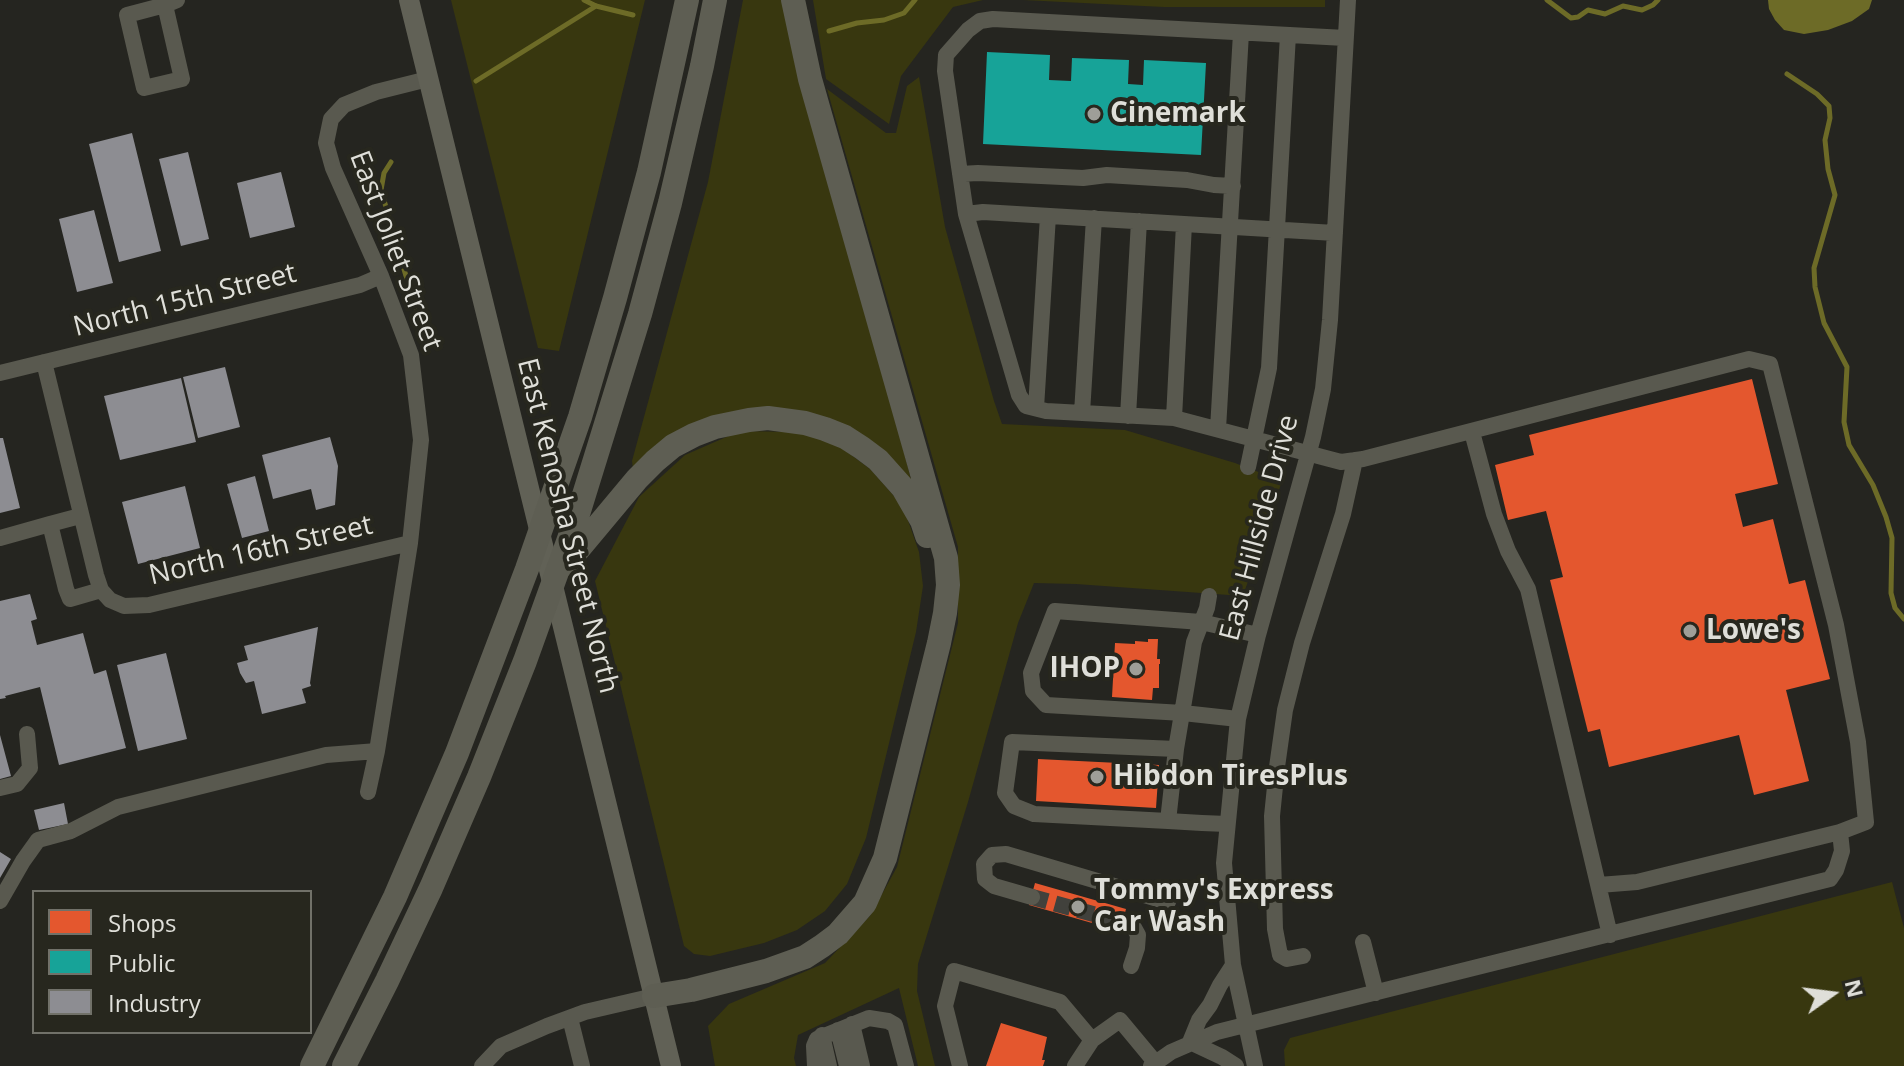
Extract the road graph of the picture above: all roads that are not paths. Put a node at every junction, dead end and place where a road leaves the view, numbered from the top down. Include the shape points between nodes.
1 (409, 0) edge
2 (687, 0) edge
3 (715, 0) edge
4 (793, 0) edge
5 (1348, 0) edge
6 (171, 2) edge
7 (1241, 33) junction
8 (1288, 35) junction
9 (1345, 38) junction
10 (428, 79) junction
11 (960, 174) junction
12 (1233, 186) junction
13 (966, 214) junction
14 (1048, 216) junction
15 (1094, 218) junction
16 (1139, 221) junction
17 (1184, 224) junction
18 (1231, 227) junction
19 (1277, 230) junction
20 (1335, 233) junction
21 (381, 276) junction
22 (44, 362) junction
23 (0, 373) edge
24 (1036, 408) junction
25 (1082, 413) junction
26 (1128, 416) junction
27 (1174, 418) junction
28 (1218, 429) junction
29 (1472, 432) junction
30 (1255, 439) junction
31 (1308, 454) junction
32 (1355, 460) junction
33 (1248, 467) dead end
34 (80, 516) junction
35 (50, 524) junction
36 (0, 538) edge
37 (410, 543) junction
38 (555, 577) junction
39 (101, 590) junction
40 (1209, 596) dead end
41 (1201, 622) junction
42 (1258, 635) junction
43 (1183, 713) junction
44 (1238, 719) junction
45 (27, 734) dead end
46 (1176, 749) junction
47 (377, 751) junction
48 (0, 788) edge
49 (368, 792) dead end
50 (1168, 821) junction
51 (1227, 824) junction
52 (1840, 832) junction
53 (1599, 885) junction
54 (1032, 897) tunnel mouth
55 (0, 901) edge
56 (1168, 902) dead end
57 (1122, 922) dead end
58 (1610, 935) junction
59 (1363, 942) dead end
60 (1303, 956) dead end
61 (1233, 965) junction
62 (1131, 966) dead end
63 (1376, 993) junction
64 (654, 996) junction
65 (570, 1018) junction
66 (1245, 1025) junction
67 (834, 1032) junction
68 (1092, 1040) junction
69 (1190, 1042) junction
70 (1153, 1064) edge
71 (312, 1066) edge
72 (344, 1066) edge
73 (482, 1066) edge
74 (582, 1066) edge
75 (671, 1066) edge
76 (818, 1066) edge
77 (829, 1066) edge
78 (838, 1066) edge
79 (847, 1066) edge
80 (855, 1066) edge
81 (862, 1066) edge
82 (906, 1066) edge
83 (960, 1066) edge
84 (1075, 1066) edge
85 (1236, 1066) edge
86 (1255, 1066) edge

1 - 10 main road, East Kenosha Street North
2 - 71 highway via 615,298 527,569 395,897
3 - 38 highway via 640,314
4 - 64 highway via 813,92 946,558 945,613 885,858 865,903 838,934 805,957
5 - 9 street, East Hillside Drive
6 - 6 street via 182,79 144,88 127,15
7 - 8 street
7 - 11 street via 980,21 946,55
7 - 12 street
8 - 9 street
8 - 19 street
9 - 20 street, East Hillside Drive
10 - 21 street, East Joliet Street via 357,98 331,119 326,143 333,168
10 - 64 main road, East Kenosha Street North
11 - 12 street via 1107,175
11 - 13 street
12 - 18 street
13 - 14 street
13 - 24 street via 1019,395 1026,406
14 - 15 street
14 - 24 street
15 - 16 street
15 - 25 street
16 - 17 street
16 - 26 street
17 - 18 street
17 - 27 street
18 - 19 street
18 - 28 street
19 - 20 street
19 - 30 street via 1269,368
20 - 31 street, East Hillside Drive via 1323,389
21 - 22 street, North 15th Street
21 - 37 street, East Joliet Street via 411,355 417,394 421,440
22 - 23 street, North 15th Street
22 - 34 street
24 - 25 street
25 - 26 street
26 - 27 street
27 - 28 street
28 - 30 street
29 - 32 street
29 - 52 street via 1749,359 1770,364 1836,625 1858,742 1866,822
29 - 53 street via 1494,514 1528,589
30 - 31 street
30 - 33 street
31 - 32 street
31 - 42 street, East Hillside Drive
32 - 60 street via 1302,643 1277,767 1272,816 1275,929 1280,955
34 - 35 street
34 - 39 street
35 - 36 street
35 - 39 street via 70,599
37 - 39 street, North 16th Street via 149,605 124,606
37 - 47 street, East Joliet Street
38 - 64 highway via 637,479 673,446 715,427 768,418 825,429 878,460 913,503 931,550 936,581 931,628 875,846 853,899 802,944 763,960 688,977
38 - 72 highway via 479,777
40 - 41 street
41 - 42 street
41 - 43 street
41 - 43 street via 1055,611 1031,673 1033,691 1046,705
42 - 44 street, East Hillside Drive
43 - 44 street
43 - 46 street
44 - 51 street, East Hillside Drive
45 - 48 street via 30,768 17,784
46 - 50 street
46 - 50 street via 1012,742 1005,793 1014,806 1034,814
47 - 49 street, East Joliet Street
47 - 55 street via 326,755 118,807 71,831 38,840
50 - 51 street
51 - 61 street, East Hillside Drive via 1224,863
52 - 53 street via 1637,882
52 - 58 street via 1842,851 1830,879
53 - 58 street
54 - 56 street via 994,886 985,879 984,864 992,855 1006,854
57 - 62 street via 1138,935
58 - 63 street
59 - 63 street
61 - 66 street, East Hillside Drive
61 - 69 street
63 - 66 street
64 - 65 street
64 - 75 main road, East Kenosha Street North
65 - 73 street via 501,1046
65 - 74 street
66 - 69 street
66 - 86 street, East Hillside Drive
67 - 76 street
67 - 77 street
67 - 78 street
67 - 79 street
67 - 80 street
67 - 81 street
67 - 82 street via 873,1018 888,1021 895,1025
68 - 70 street via 1120,1020
68 - 83 street via 1060,1002 954,971 945,1006
68 - 84 street
69 - 70 street
69 - 85 street

